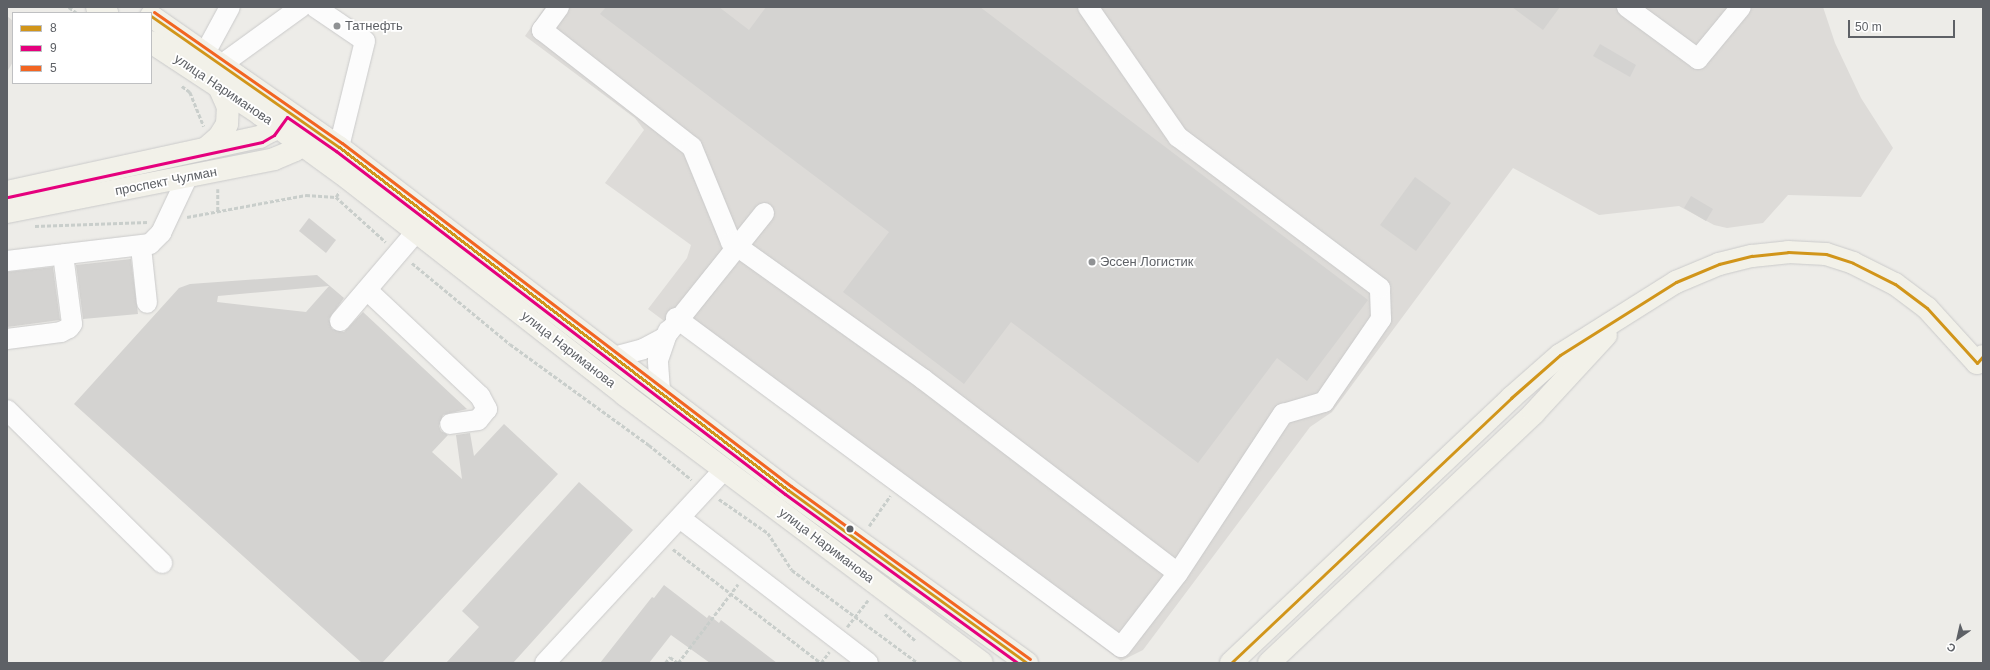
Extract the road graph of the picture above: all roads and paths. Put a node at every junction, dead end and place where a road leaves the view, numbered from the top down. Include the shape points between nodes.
1 (230, 7) edge
2 (301, 7) edge
3 (315, 7) edge
4 (559, 7) edge
5 (1088, 7) edge
6 (1627, 7) edge
7 (1741, 7) edge
8 (152, 17) edge
9 (152, 42) edge
10 (214, 67) junction
11 (179, 83) dead end
12 (280, 118) junction
13 (306, 136) junction
14 (206, 141) junction
15 (340, 147) junction
16 (187, 178) junction
17 (218, 182) dead end
18 (7, 192) edge
19 (336, 197) dead end
20 (7, 212) edge
21 (218, 212) dead end
22 (764, 213) dead end
23 (416, 232) junction
24 (731, 242) junction
25 (141, 247) junction
26 (398, 253) junction
27 (63, 255) junction
28 (7, 261) edge
29 (367, 290) junction
30 (147, 303) dead end
31 (676, 318) junction
32 (1621, 318) junction
33 (340, 322) dead end
34 (664, 338) junction
35 (7, 339) edge
36 (614, 358) junction
37 (1981, 364) edge
38 (660, 391) junction
39 (7, 410) edge
40 (450, 424) dead end
41 (724, 470) junction
42 (706, 490) junction
43 (891, 495) dead end
44 (680, 518) junction
45 (874, 532) dead end
46 (660, 539) junction
47 (162, 563) dead end
48 (748, 570) junction
49 (1178, 574) junction
50 (731, 594) junction
51 (884, 612) dead end
52 (916, 641) dead end
53 (545, 663) edge
54 (665, 663) edge
55 (678, 663) edge
56 (821, 663) edge
57 (868, 663) edge
58 (918, 663) edge
59 (982, 663) edge
60 (1027, 663) edge
61 (1231, 663) edge
62 (1269, 663) edge

1 - 10 lane
2 - 10 lane
3 - 15 lane via 365,41
4 - 24 lane via 542,30 692,147
5 - 49 lane via 1178,137 1380,288 1381,319 1324,402 1283,414
6 - 7 lane via 1698,59
8 - 10 main road, улица Нариманова
9 - 10 main road, улица Нариманова
10 - 12 main road, улица Нариманова
10 - 14 main road via 228,107 227,124 219,137
11 - 14 path via 190,92
12 - 13 main road, улица Нариманова
12 - 14 main road, проспект Чулман via 271,131 260,137
13 - 15 main road, улица Нариманова
13 - 16 main road, проспект Чулман via 286,156
13 - 23 main road, улица Нариманова
14 - 18 main road, проспект Чулман
15 - 36 main road, улица Нариманова
16 - 20 main road, проспект Чулман
16 - 25 lane via 161,234 153,242
17 - 21 path
19 - 26 path
22 - 34 lane
23 - 26 lane
23 - 41 main road, улица Нариманова
24 - 31 lane
24 - 49 lane via 923,379
25 - 27 lane
25 - 30 lane
26 - 29 lane
26 - 42 path via 510,344
27 - 28 lane
27 - 35 lane via 72,324 61,332
29 - 33 lane
29 - 40 lane via 480,396 487,409 478,420
31 - 34 lane
31 - 49 lane via 1121,647
32 - 37 main road via 1676,282 1719,264 1752,256 1788,252 1826,254 1853,263 1900,288 1927,308
32 - 61 main road via 1560,355 1511,398
32 - 62 main road via 1534,413
34 - 36 lane via 643,349
34 - 38 lane via 658,360
36 - 38 main road, улица Нариманова
38 - 60 main road, улица Нариманова via 892,568
39 - 47 lane
41 - 42 lane
41 - 59 main road, улица Нариманова
42 - 44 lane
42 - 58 path via 768,533 792,570
43 - 45 path via 869,527
44 - 46 lane
44 - 48 lane
46 - 50 path
46 - 53 lane
48 - 50 path
48 - 57 lane
50 - 55 path
50 - 56 path
51 - 52 path via 892,623
54 - 55 path via 670,657

